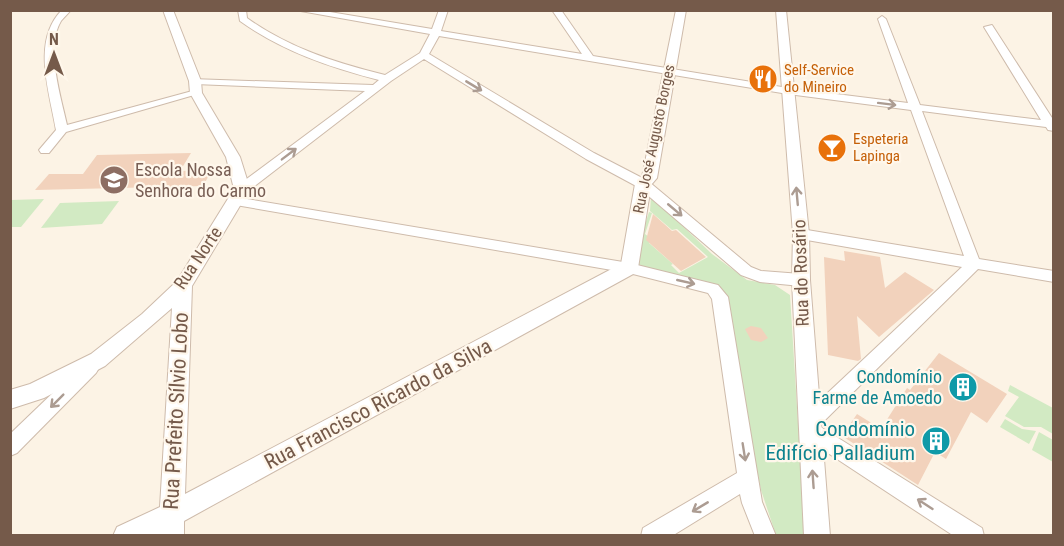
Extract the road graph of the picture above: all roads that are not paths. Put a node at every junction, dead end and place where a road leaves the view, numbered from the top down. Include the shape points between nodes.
1 (68, 10) edge
2 (168, 10) edge
3 (242, 10) edge
4 (299, 10) edge
5 (444, 10) edge
6 (556, 10) edge
7 (681, 10) edge
8 (781, 10) edge
9 (339, 14) edge
10 (882, 19) dead end
11 (989, 27) dead end
12 (436, 32) junction
13 (424, 56) junction
14 (588, 56) junction
15 (668, 72) junction
16 (387, 79) junction
17 (196, 87) junction
18 (376, 88) junction
19 (788, 91) junction
20 (913, 107) junction
21 (1052, 127) edge
22 (62, 130) junction
23 (45, 150) dead end
24 (643, 184) junction
25 (239, 195) junction
26 (801, 234) junction
27 (974, 264) junction
28 (629, 268) junction
29 (1053, 278) edge
30 (801, 280) junction
31 (183, 286) junction
32 (98, 360) junction
33 (10, 400) edge
34 (809, 426) junction
35 (10, 447) edge
36 (748, 478) junction
37 (171, 525) edge
38 (126, 536) edge
39 (651, 536) edge
40 (766, 536) edge
41 (817, 536) edge
42 (974, 536) edge

1 - 22 street via 59,16 48,44
2 - 17 street
3 - 16 street via 243,19 264,36 348,69
4 - 9 street
5 - 12 street
6 - 14 street
7 - 15 street, Rua José Augusto Borges
8 - 19 street, Rua do Rosário
9 - 12 street
10 - 20 street
11 - 21 street
12 - 13 street
12 - 14 street
13 - 16 street
13 -> 24 street
14 - 15 street
15 - 19 street
15 - 24 street, Rua José Augusto Borges via 649,178
16 - 18 street
17 - 18 street
17 - 22 street
17 - 25 street via 233,157
25 -> 18 street
19 -> 20 street
26 -> 19 street, Rua do Rosário
20 - 21 street
20 - 27 street
22 - 23 street
24 - 28 street, Rua José Augusto Borges
24 -> 30 street via 746,271
25 - 28 street
25 - 31 street, Rua Norte
26 - 27 street
26 - 30 street, Rua do Rosário
27 - 29 street
27 - 34 street
28 -> 36 street via 705,286 720,297
28 - 37 street, Rua Francisco Ricardo da Silva
30 - 34 street, Rua do Rosário
31 - 32 street, Rua Norte
31 - 37 street, Rua Prefeito Sílvio Lobo
32 - 33 street, Rua Norte
32 -> 35 street
41 -> 34 street, Rua do Rosário
42 -> 34 street
36 -> 39 street
36 - 40 street via 752,504
37 - 38 street, Rua Francisco Ricardo da Silva

